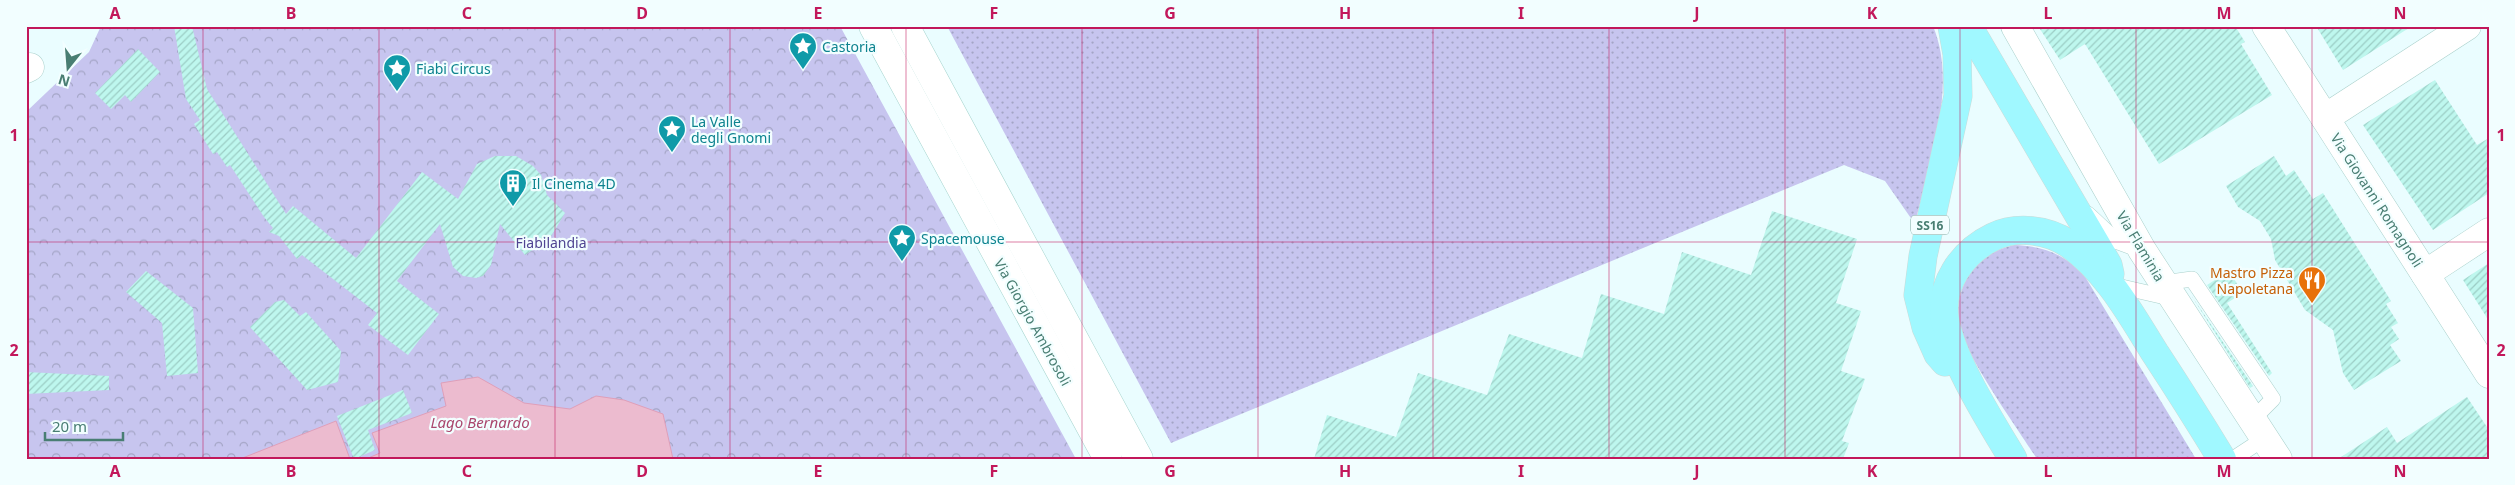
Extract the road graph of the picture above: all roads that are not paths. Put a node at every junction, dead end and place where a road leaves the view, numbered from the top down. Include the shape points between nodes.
1 (873, 26) edge
2 (905, 26) edge
3 (1952, 26) edge
4 (1968, 26) edge
5 (2015, 26) edge
6 (2266, 26) edge
7 (2468, 26) edge
8 (2325, 118) junction
9 (2069, 197) junction
10 (2489, 232) edge
11 (2142, 250) junction
12 (2425, 274) junction
13 (2112, 285) junction
14 (2168, 291) junction
15 (2489, 374) edge
16 (1982, 407) junction
17 (2265, 439) edge
18 (1108, 459) edge
19 (1138, 459) edge
20 (2013, 459) edge
21 (2222, 459) edge
22 (2232, 459) edge

1 - 18 street, Via Giorgio Ambrosoli
2 - 19 street, Via Giorgio Ambrosoli
3 - 16 main road, SS16 via 1957,54 1958,96 1923,256 1918,295 1926,327 1938,354
4 - 9 main road, SS16
5 - 11 street, Via Flaminia
6 - 8 street, Via Giovanni Romagnoli
7 - 8 street
8 - 12 street, Via Giovanni Romagnoli
9 - 11 lane via 2118,242
9 - 13 main road, SS16 via 2108,265
10 - 12 street
11 - 14 street, Via Flaminia
12 - 15 street, Via Giovanni Romagnoli
13 - 14 lane
13 - 16 main road, SS16 via 2068,243 2052,235 2034,231 1999,234 1968,253 1949,283 1944,318 1948,335
13 - 21 main road, SS16
14 - 17 street, Via Flaminia
16 - 20 main road, SS16
17 - 22 lane

